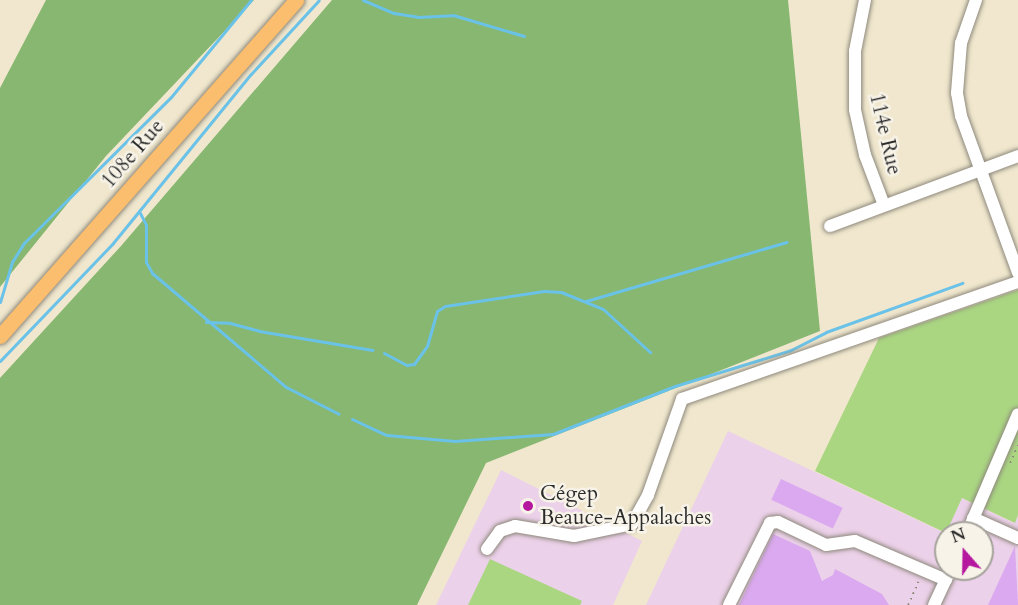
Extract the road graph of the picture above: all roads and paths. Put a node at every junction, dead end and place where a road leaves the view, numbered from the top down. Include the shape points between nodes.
1 (296, 0) edge
2 (865, 0) edge
3 (976, 0) edge
4 (1018, 156) edge
5 (980, 170) junction
6 (884, 205) junction
7 (830, 226) dead end
8 (1018, 273) edge
9 (1018, 282) edge
10 (0, 336) edge
11 (1018, 414) edge
12 (973, 518) junction
13 (972, 521) edge
14 (1018, 538) edge
15 (487, 549) dead end
16 (923, 570) junction
17 (934, 572) edge
18 (945, 581) edge
19 (729, 605) edge
20 (908, 605) edge
21 (934, 605) edge

1 - 10 main road, 108e Rue
2 - 6 street, 114e Rue via 855,51 855,110
3 - 5 street via 961,43 956,76 961,116
4 - 5 street
5 - 6 street
5 - 8 street
6 - 7 street
9 - 15 street via 682,399 648,495 632,524 574,536 514,526 500,531
11 - 12 street
12 - 13 street
12 - 14 street
16 - 17 street
16 - 19 street via 855,541 825,545 778,522 770,523
16 - 20 path
18 - 21 street

